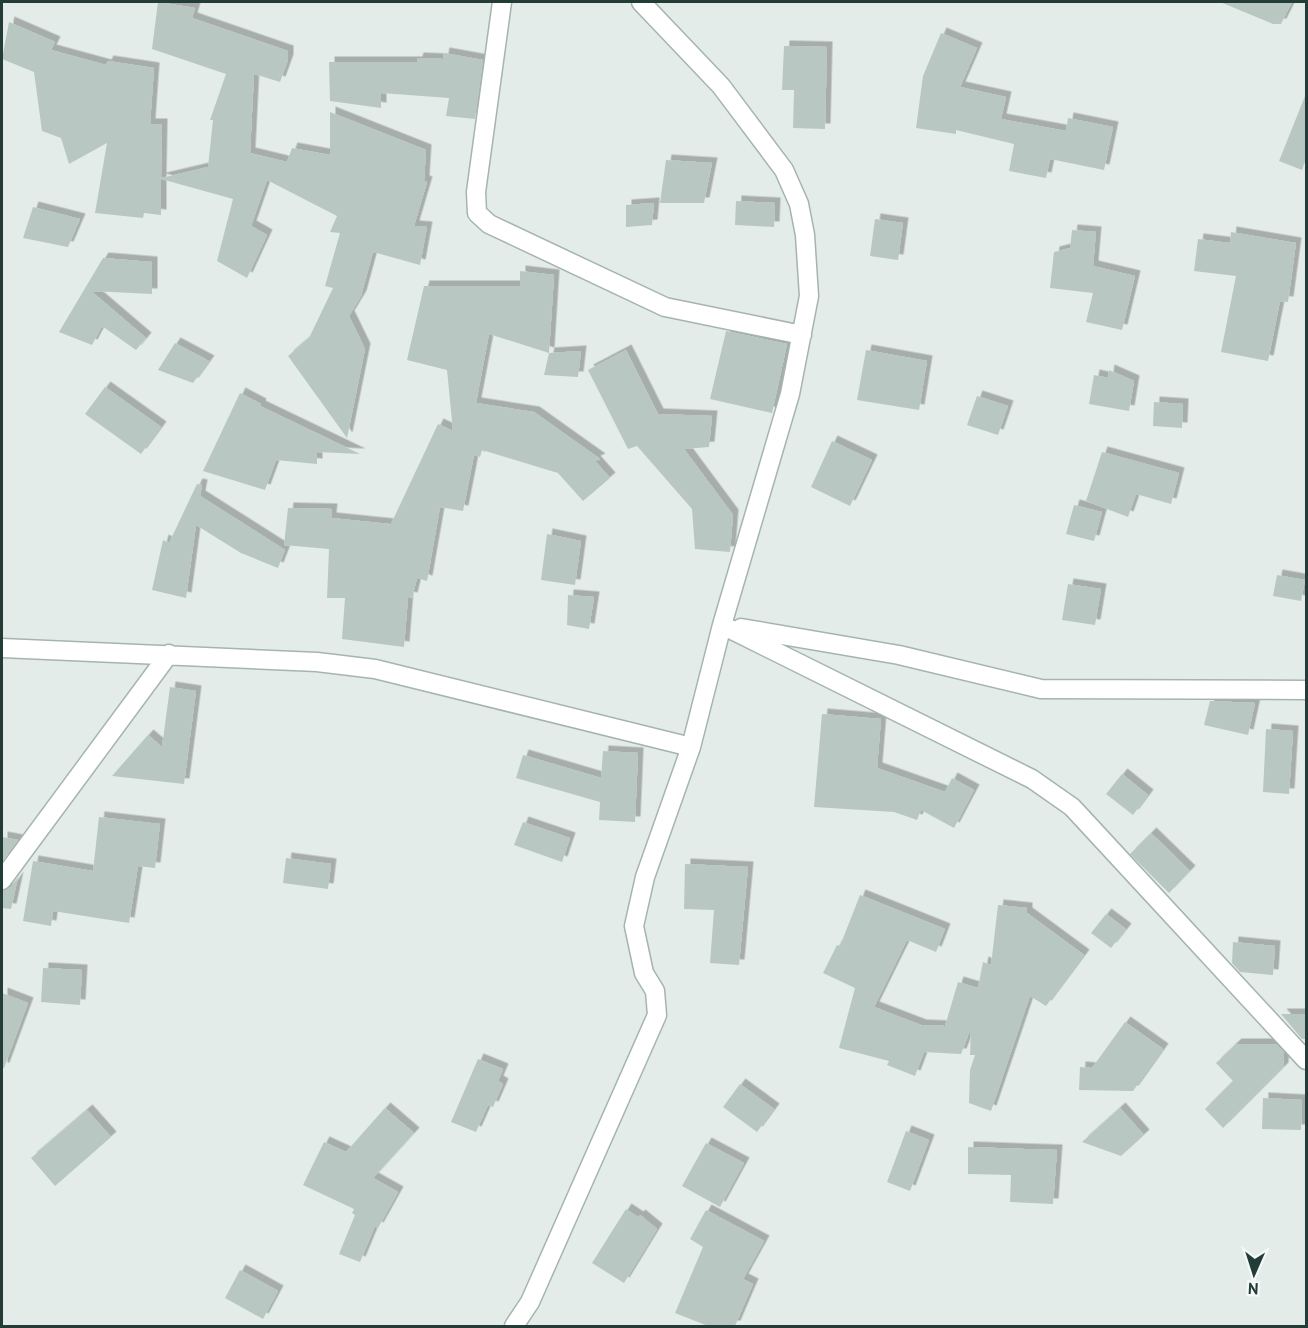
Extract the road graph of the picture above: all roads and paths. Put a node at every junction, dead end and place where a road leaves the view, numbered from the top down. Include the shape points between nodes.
1 (502, 2) edge
2 (641, 2) edge
3 (802, 335) junction
4 (722, 625) junction
5 (2, 648) edge
6 (169, 654) junction
7 (1306, 690) edge
8 (691, 747) junction
9 (2, 880) edge
10 (1306, 1060) edge
11 (514, 1326) edge

1 - 3 street via 476,192 477,213 489,224 665,307
2 - 3 street via 721,86 784,170 799,204 805,235 809,296
3 - 4 street via 790,394
4 - 7 street via 899,655 1041,689
4 - 8 street
4 - 10 street via 1032,779 1072,807
5 - 6 street
6 - 8 street via 375,669
6 - 9 street
8 - 11 street via 645,877 634,926 644,973 655,991 657,1015 530,1302

